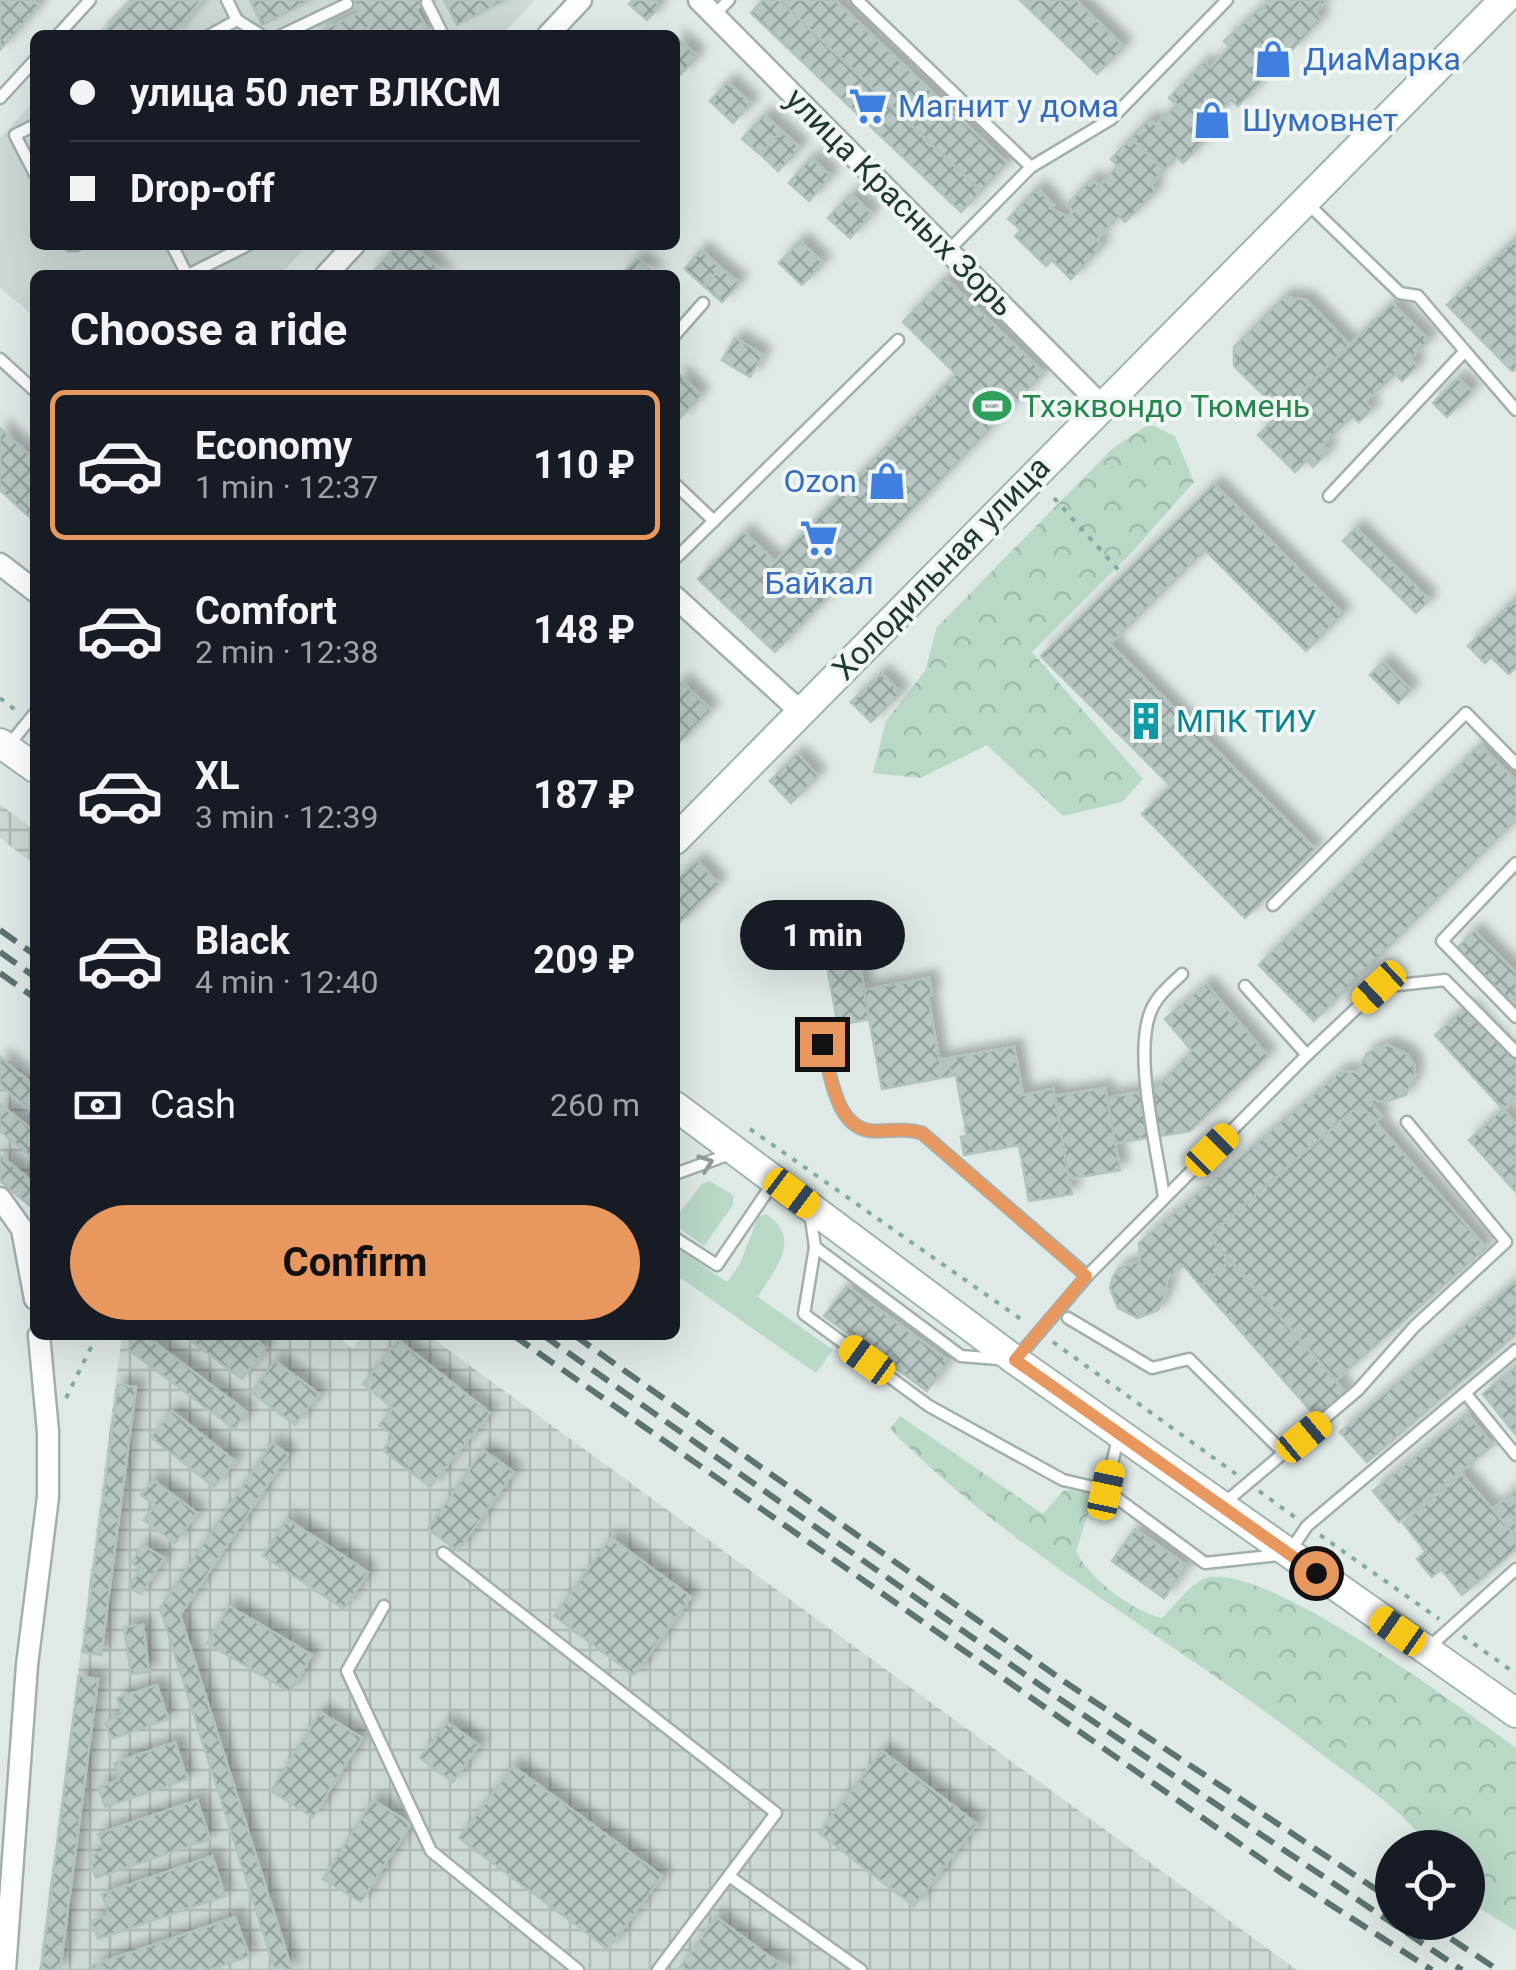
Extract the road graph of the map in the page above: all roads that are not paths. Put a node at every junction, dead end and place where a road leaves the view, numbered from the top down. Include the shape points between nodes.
1 (90, 0) edge
2 (227, 0) edge
3 (856, 0) edge
4 (1227, 0) edge
5 (577, 2) edge
6 (427, 3) dead end
7 (347, 4) dead end
8 (714, 5) edge
9 (1503, 7) edge
10 (237, 20) junction
11 (63, 30) edge
12 (219, 30) edge
13 (253, 30) edge
14 (292, 30) edge
15 (440, 30) edge
16 (552, 30) edge
17 (30, 65) edge
18 (0, 98) edge
19 (30, 128) edge
20 (30, 164) edge
21 (1031, 167) junction
22 (1305, 201) junction
23 (238, 250) edge
24 (349, 250) edge
25 (947, 252) junction
26 (198, 270) edge
27 (331, 270) edge
28 (702, 304) dead end
29 (680, 329) edge
30 (898, 340) dead end
31 (1466, 351) junction
32 (2, 366) edge
33 (30, 387) edge
34 (1101, 405) junction
35 (1516, 410) edge
36 (680, 489) edge
37 (1329, 496) dead end
38 (714, 521) junction
39 (680, 554) edge
40 (0, 564) edge
41 (30, 579) edge
42 (680, 602) edge
43 (801, 712) junction
44 (30, 718) edge
45 (3, 745) edge
46 (30, 764) edge
47 (1516, 764) edge
48 (680, 835) edge
49 (1516, 863) edge
50 (1273, 906) dead end
51 (1182, 974) dead end
52 (1245, 986) dead end
53 (1516, 1017) edge
54 (822, 1044) dead end
55 (1516, 1052) edge
56 (1307, 1055) junction
57 (683, 1097) edge
58 (1406, 1122) dead end
59 (737, 1152) junction
60 (680, 1172) edge
61 (774, 1180) junction
62 (0, 1198) edge
63 (1164, 1198) junction
64 (810, 1206) junction
65 (680, 1241) edge
66 (814, 1246) junction
67 (30, 1272) edge
68 (1086, 1276) junction
69 (1068, 1318) dead end
70 (39, 1340) edge
71 (1516, 1350) edge
72 (1015, 1360) junction
73 (1466, 1394) junction
74 (1119, 1432) junction
75 (1284, 1453) junction
76 (1516, 1456) edge
77 (1106, 1490) junction
78 (1221, 1506) junction
79 (443, 1552) dead end
80 (1288, 1554) junction
81 (1516, 1569) edge
82 (384, 1606) dead end
83 (1426, 1650) junction
84 (1516, 1714) edge
85 (730, 1876) junction
86 (6, 1970) edge
87 (578, 1970) edge
88 (658, 1970) edge
89 (860, 1970) edge

1 - 11 lane
2 - 10 lane
3 - 21 lane
4 - 21 lane via 1111,119
5 - 16 street
6 - 15 lane
7 - 14 lane
8 - 25 street, улица Красных Зорь
9 - 22 street, Холодильная улица
10 - 12 lane
10 - 13 lane
17 - 18 lane
19 - 20 lane via 15,135
21 - 25 lane
22 - 31 lane via 1400,294 1418,296
22 - 34 street, Холодильная улица
23 - 26 lane
24 - 27 street
25 - 34 street, улица Красных Зорь
28 - 29 lane
30 - 38 lane
31 - 35 lane
31 - 37 lane
32 - 33 lane
34 - 43 street, Холодильная улица
36 - 38 lane
38 - 39 lane
40 - 41 street
42 - 43 street
43 - 48 street, Холодильная улица
44 - 45 lane
45 - 46 street
47 - 50 lane via 1466,713
49 - 53 lane via 1442,941
51 - 63 lane via 1154,1003 1145,1026
52 - 56 lane
54 - 68 lane via 842,1110 853,1124 870,1132 922,1133
55 - 56 lane via 1446,980 1379,987
56 - 63 lane
57 - 59 street
58 - 75 lane via 1506,1242 1358,1390
60 -> 59 lane
59 - 61 street
61 - 64 street
61 - 65 lane via 716,1265
62 - 67 street via 22,1229
63 - 68 lane
64 - 66 lane
64 - 72 street
66 - 72 lane via 961,1356
66 - 77 lane via 804,1314 930,1406 1062,1480
68 - 72 lane
69 - 75 lane via 1152,1368 1189,1359
70 - 86 street via 48,1498 27,1665
71 - 73 lane
72 - 74 street
73 - 76 lane
73 - 80 lane via 1308,1526
74 - 77 lane
74 - 78 street
75 - 78 lane
77 - 80 lane via 1205,1563
78 - 80 street
79 - 85 lane via 776,1813
80 - 83 street
81 - 83 lane
82 - 87 lane via 347,1671 431,1851
83 - 84 street
85 - 88 lane
85 - 89 lane

